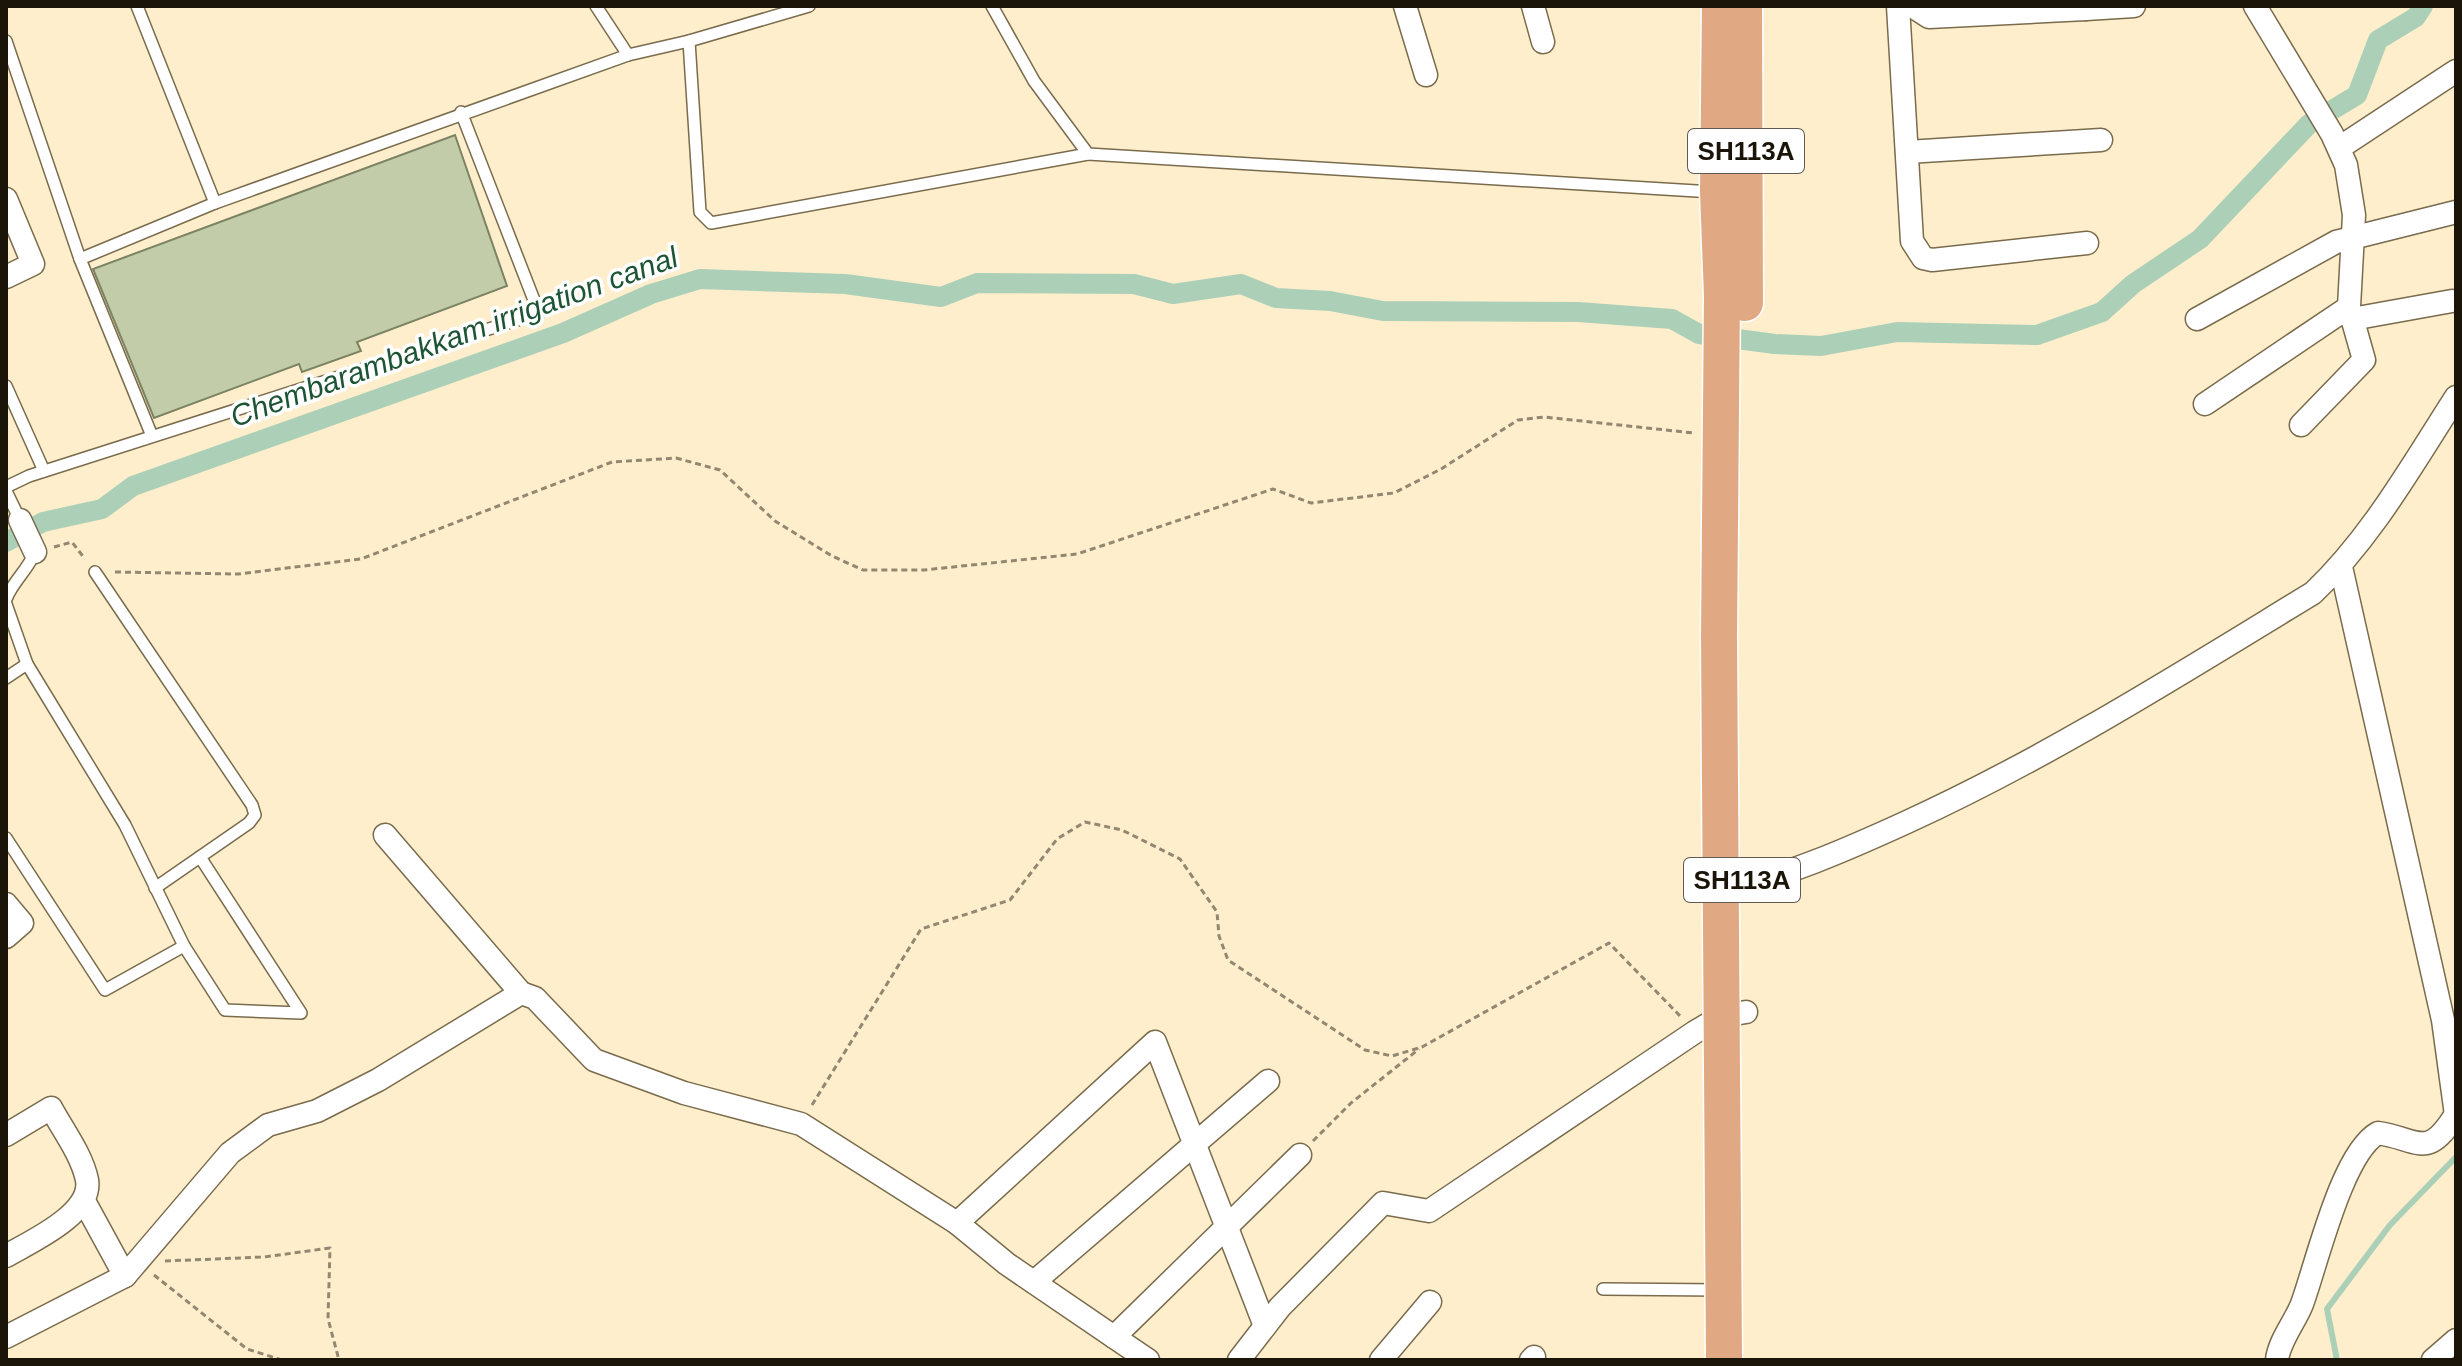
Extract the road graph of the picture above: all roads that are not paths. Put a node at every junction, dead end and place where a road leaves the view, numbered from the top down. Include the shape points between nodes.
1 (137, 6) edge
2 (596, 6) edge
3 (809, 6) edge
4 (992, 6) edge
5 (1405, 6) edge
6 (1533, 6) edge
7 (1720, 6) edge
8 (1744, 6) edge
9 (1898, 6) edge
10 (1912, 6) edge
11 (2134, 6) edge
12 (2255, 6) edge
13 (2086, 8) edge
14 (6, 41) edge
15 (689, 41) junction
16 (1543, 42) dead end
17 (628, 55) junction
18 (2456, 71) edge
19 (1426, 75) dead end
20 (461, 112) junction
21 (2330, 133) junction
22 (2101, 140) dead end
23 (1907, 152) junction
24 (1088, 154) junction
25 (1732, 192) junction
26 (6, 199) edge
27 (215, 203) junction
28 (2456, 212) edge
29 (2353, 236) junction
30 (2087, 243) dead end
31 (80, 259) junction
32 (6, 277) edge
33 (2452, 301) dead end
34 (2351, 313) junction
35 (2197, 319) dead end
36 (6, 386) edge
37 (2456, 397) edge
38 (2205, 404) dead end
39 (2301, 425) dead end
40 (2445, 431) edge
41 (152, 436) junction
42 (44, 471) junction
43 (6, 489) edge
44 (20, 520) joint
45 (35, 552) joint
46 (2341, 567) junction
47 (95, 572) road end
48 (9, 582) edge
49 (6, 602) edge
50 (27, 664) junction
51 (6, 678) edge
52 (385, 835) dead end
53 (6, 838) edge
54 (200, 857) junction
55 (155, 888) junction
56 (1731, 888) junction
57 (6, 904) edge
58 (6, 937) edge
59 (184, 946) junction
60 (521, 993) junction
61 (1721, 1020) junction
62 (1268, 1081) dead end
63 (2456, 1114) edge
64 (6, 1135) edge
65 (1195, 1146) junction
66 (1300, 1155) road end
67 (84, 1201) junction
68 (957, 1223) junction
69 (1226, 1227) junction
70 (6, 1256) edge
71 (131, 1269) junction
72 (1034, 1282) junction
73 (1603, 1289) dead end
74 (1724, 1290) junction
75 (1430, 1302) dead end
76 (1265, 1326) junction
77 (6, 1337) edge
78 (1114, 1337) junction
79 (2456, 1340) edge
80 (1148, 1360) edge
81 (1239, 1360) edge
82 (1381, 1360) edge
83 (1724, 1360) edge
84 (1747, 1360) edge
85 (2277, 1360) edge
86 (2433, 1360) edge

1 - 27 lane
2 - 17 lane
3 - 15 lane
4 - 24 lane via 1034,81
5 - 19 street
6 - 16 street
7 - 25 main road, SH113A
8 - 25 main road, SH113A
9 - 23 street
10 - 13 street via 1929,17
11 - 13 street
12 - 21 street
14 - 31 lane
15 - 17 lane
15 - 24 lane via 700,212 711,223
17 - 20 lane
18 - 21 street
20 - 27 lane
20 - 41 lane via 539,313
21 - 29 street via 2354,215
22 - 23 street
23 - 30 street via 1912,241 1923,258
24 - 25 lane
25 - 56 main road, SH113A
26 - 32 street via 33,264
27 - 31 lane
28 - 29 street
29 - 34 street
29 - 35 street
31 - 41 lane
33 - 34 street
34 - 38 street
34 - 39 street via 2364,360
36 - 42 lane
37 - 40 street
40 - 46 street
41 - 42 lane
42 - 43 lane
43 - 44 lane
44 - 45 street
45 - 48 lane via 30,564
46 - 56 street via 2313,593 2085,732 1982,788 1874,837
46 - 63 street via 2443,1020
47 - 54 lane via 252,805 255,815 249,823
48 - 49 lane
49 - 50 lane
50 - 51 lane
50 - 55 lane via 125,825
52 - 60 street
53 - 59 lane via 105,990
54 - 55 lane
54 - 59 lane via 301,1013 225,1010
55 - 59 lane
56 - 61 main road, SH113A
57 - 58 street via 22,923
60 - 68 street via 535,998 594,1060 684,1093 801,1124
60 - 71 street via 378,1080 317,1111 268,1125 230,1153
61 - 74 main road, SH113A
61 - 76 street via 1429,1211 1383,1203
61 - 84 main road, SH113A
62 - 65 street
63 - 85 street via 2444,1134 2429,1143 2412,1145 2378,1133 2363,1141
64 - 67 street via 51,1108 87,1182
65 - 68 street via 1155,1042
65 - 69 street
65 - 72 street
66 - 69 street
67 - 70 street via 49,1231
67 - 71 street
68 - 72 street
69 - 76 street
69 - 78 street
71 - 77 street
72 - 78 street
73 - 74 lane
74 - 83 main road, SH113A
75 - 82 street
76 - 81 street
78 - 80 street
79 - 86 street

